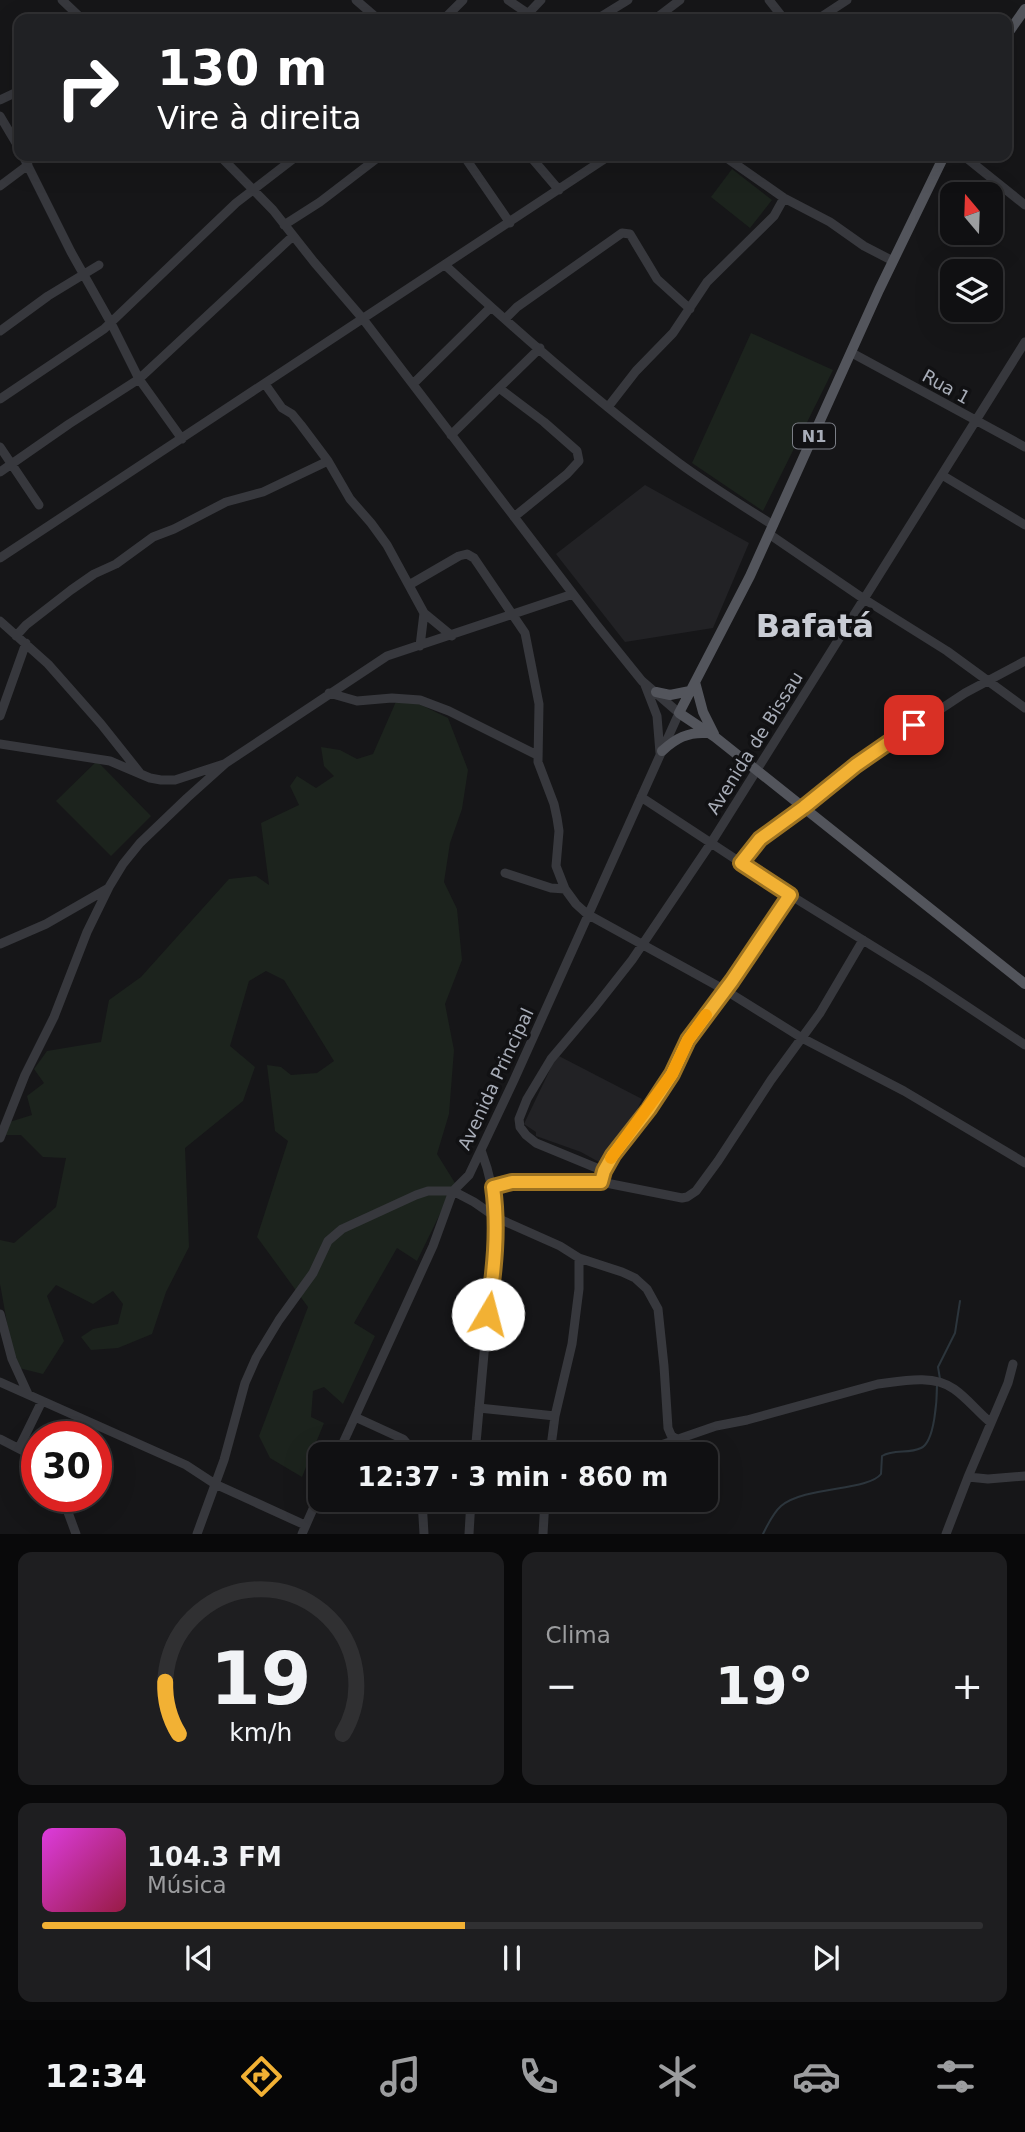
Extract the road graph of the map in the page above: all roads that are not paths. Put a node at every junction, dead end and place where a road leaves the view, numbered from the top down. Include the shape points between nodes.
1 (62, 0) edge
2 (356, 0) edge
3 (463, 0) edge
4 (508, 0) edge
5 (628, 0) edge
6 (680, 0) edge
7 (769, 0) edge
8 (847, 0) edge
9 (1025, 9) edge
10 (77, 14) edge
11 (372, 14) edge
12 (449, 14) edge
13 (524, 14) edge
14 (605, 14) edge
15 (662, 14) edge
16 (780, 14) edge
17 (826, 14) edge
18 (1012, 27) edge
19 (1, 119) edge
20 (14, 140) edge
21 (24, 161) edge
22 (26, 161) edge
23 (225, 161) edge
24 (290, 161) edge
25 (373, 161) edge
26 (467, 161) edge
27 (534, 161) edge
28 (602, 161) edge
29 (731, 161) edge
30 (942, 161) edge
31 (970, 161) edge
32 (0, 186) edge
33 (254, 188) junction
34 (559, 190) junction
35 (784, 198) junction
36 (1025, 205) edge
37 (510, 223) junction
38 (284, 225) junction
39 (293, 236) junction
40 (893, 261) junction
41 (99, 265) dead end
42 (445, 265) junction
43 (83, 275) junction
44 (491, 307) junction
45 (691, 309) junction
46 (505, 318) junction
47 (363, 319) junction
48 (111, 323) junction
49 (0, 331) edge
50 (1025, 342) edge
51 (540, 348) junction
52 (852, 353) junction
53 (139, 379) junction
54 (265, 384) junction
55 (413, 384) junction
56 (499, 388) junction
57 (0, 399) edge
58 (608, 407) junction
59 (976, 421) junction
60 (451, 435) junction
61 (182, 439) junction
62 (0, 447) edge
63 (1025, 447) edge
64 (328, 461) junction
65 (12, 465) junction
66 (0, 472) edge
67 (942, 475) junction
68 (39, 506) dead end
69 (514, 517) junction
70 (1025, 524) edge
71 (771, 530) junction
72 (0, 558) edge
73 (409, 585) junction
74 (573, 594) junction
75 (864, 599) junction
76 (424, 613) junction
77 (514, 615) junction
78 (0, 621) edge
79 (16, 636) junction
80 (452, 636) junction
81 (26, 643) junction
82 (420, 646) junction
83 (1025, 661) edge
84 (642, 681) junction
85 (987, 681) junction
86 (693, 686) junction
87 (656, 692) junction
88 (329, 693) junction
89 (1025, 708) edge
90 (679, 713) junction
91 (0, 716) edge
92 (712, 735) junction
93 (0, 744) edge
94 (661, 753) junction
95 (537, 755) junction
96 (226, 763) junction
97 (757, 771) junction
98 (141, 775) junction
99 (641, 797) junction
100 (804, 807) junction
101 (711, 843) junction
102 (741, 863) junction
103 (505, 873) dead end
104 (109, 887) junction
105 (565, 889) junction
106 (790, 895) junction
107 (587, 914) junction
108 (863, 940) junction
109 (0, 944) edge
110 (642, 944) junction
111 (1022, 978) edge
112 (725, 990) junction
113 (802, 1038) junction
114 (1025, 1045) edge
115 (2, 1129) edge
116 (0, 1138) edge
117 (481, 1150) junction
118 (1025, 1163) edge
119 (604, 1171) junction
120 (601, 1182) junction
121 (493, 1187) junction
122 (453, 1191) junction
123 (497, 1218) junction
124 (579, 1258) junction
125 (0, 1314) edge
126 (1013, 1364) dead end
127 (0, 1382) edge
128 (28, 1394) junction
129 (42, 1401) junction
130 (479, 1408) junction
131 (555, 1416) junction
132 (355, 1417) junction
133 (990, 1422) junction
134 (0, 1439) edge
135 (677, 1440) junction
136 (344, 1442) edge
137 (406, 1442) edge
138 (476, 1442) edge
139 (552, 1442) edge
140 (671, 1442) edge
141 (19, 1448) joint
142 (1025, 1476) edge
143 (968, 1477) junction
144 (215, 1484) junction
145 (68, 1512) edge
146 (312, 1512) edge
147 (423, 1512) edge
148 (470, 1512) edge
149 (544, 1512) edge
150 (304, 1530) edge
151 (76, 1534) edge
152 (197, 1534) edge
153 (424, 1534) edge
154 (469, 1534) edge
155 (543, 1534) edge
156 (946, 1534) edge

1 - 10 street
2 - 11 street
3 - 12 street
4 - 13 street
5 - 14 street
6 - 15 street
7 - 16 street
8 - 17 street
9 - 18 main road
19 - 20 street
21 - 32 street
22 - 43 street
23 - 33 street
24 - 33 street
25 - 38 street
26 - 37 street
27 - 34 street
28 - 34 street
29 - 35 street
30 - 40 main road, N1
31 - 36 street
33 - 38 street
33 - 48 street
34 - 37 street
35 - 40 street
35 - 45 street via 774,216 707,282
37 - 42 street
38 - 39 street
39 - 47 street
39 - 53 street
40 - 52 main road, N1
41 - 43 street
42 - 44 street
42 - 47 street
43 - 48 street
43 - 49 street
44 - 46 street
44 - 55 street
45 - 46 street via 657,279 630,234 622,233
45 - 58 street
46 - 51 street
47 - 54 street
47 - 55 street
48 - 53 street
48 - 57 street
50 - 59 street, Avenida de Bissau
51 - 56 street
51 - 58 street
52 - 59 street, Rua 1
52 - 71 main road, N1
53 - 61 street
53 - 65 street
54 - 61 street
54 - 64 street
55 - 60 street
56 - 60 street
56 - 69 street via 579,456 567,474
58 - 71 street
59 - 63 street, Rua 1
59 - 67 street, Avenida de Bissau
60 - 69 street
61 - 72 street
62 - 65 street
64 - 73 street
64 - 79 street via 161,532 71,590
65 - 66 street
65 - 68 street
67 - 70 street
67 - 75 street, Avenida de Bissau
69 - 74 street
71 - 75 street
71 - 86 main road, N1
73 - 76 street
73 - 77 street via 467,554
74 - 77 street
74 - 84 street
75 - 85 street
75 - 97 street, Avenida de Bissau
76 - 80 street
76 - 82 street
77 - 80 street
77 - 95 street via 525,633 536,685
78 - 79 street
79 - 81 street
80 - 82 street
81 - 91 street
81 - 98 street via 102,724
82 - 88 street via 387,656
83 - 85 street
84 - 87 street
84 - 94 street via 657,716
85 - 89 street
85 - 100 street via 856,765
86 - 87 main road via 670,695
86 - 90 main road, N1
86 - 92 main road
87 - 90 street
88 - 95 street via 358,701 420,701
88 - 96 street
90 - 92 main road
90 - 94 street, Avenida Principal
92 - 94 main road via 686,734
92 - 97 main road
93 - 98 street via 90,756
94 - 99 street, Avenida Principal
95 - 105 street via 556,811 556,866
96 - 98 street via 175,780
96 - 104 street via 140,844
97 - 100 main road
97 - 101 street, Avenida de Bissau
99 - 101 street
99 - 107 street, Avenida Principal
100 - 102 street via 760,839
100 - 111 main road
101 - 102 street
101 - 110 street, Avenida de Bissau
102 - 106 street
103 - 105 street
104 - 109 street via 46,925
104 - 115 street
105 - 107 street
106 - 108 street
106 - 112 street
107 - 110 street
107 - 117 street, Avenida Principal
108 - 113 street
108 - 114 street
110 - 112 street
110 - 119 street, Avenida de Bissau via 551,1059 520,1119 520,1127 536,1143
112 - 113 street
112 - 119 street
113 - 118 street via 904,1091
113 - 120 street via 692,1194 675,1197
115 - 116 street
117 - 121 street
117 - 122 street, Avenida Principal via 469,1175
119 - 120 street
120 - 121 street via 512,1182
121 - 123 street
122 - 123 street
122 - 132 street, Avenida Principal via 433,1246
122 - 144 street via 416,1195 342,1229 328,1241 313,1273 250,1371
123 - 124 street
123 - 130 street
124 - 131 street via 572,1344
124 - 135 street via 635,1278 653,1298 664,1361 668,1428
125 - 128 street via 12,1359
126 - 133 street
127 - 128 street
128 - 129 street
129 - 141 street
129 - 144 street via 186,1465
130 - 131 street
130 - 138 street
131 - 139 street
132 - 136 street, Avenida Principal
132 - 137 street
133 - 135 street via 944,1383 909,1381 878,1384
133 - 143 street
134 - 141 street
135 - 140 street
142 - 143 street
143 - 156 street
144 - 150 street
144 - 152 street
145 - 151 street
146 - 150 street
147 - 153 street
148 - 154 street
149 - 155 street

